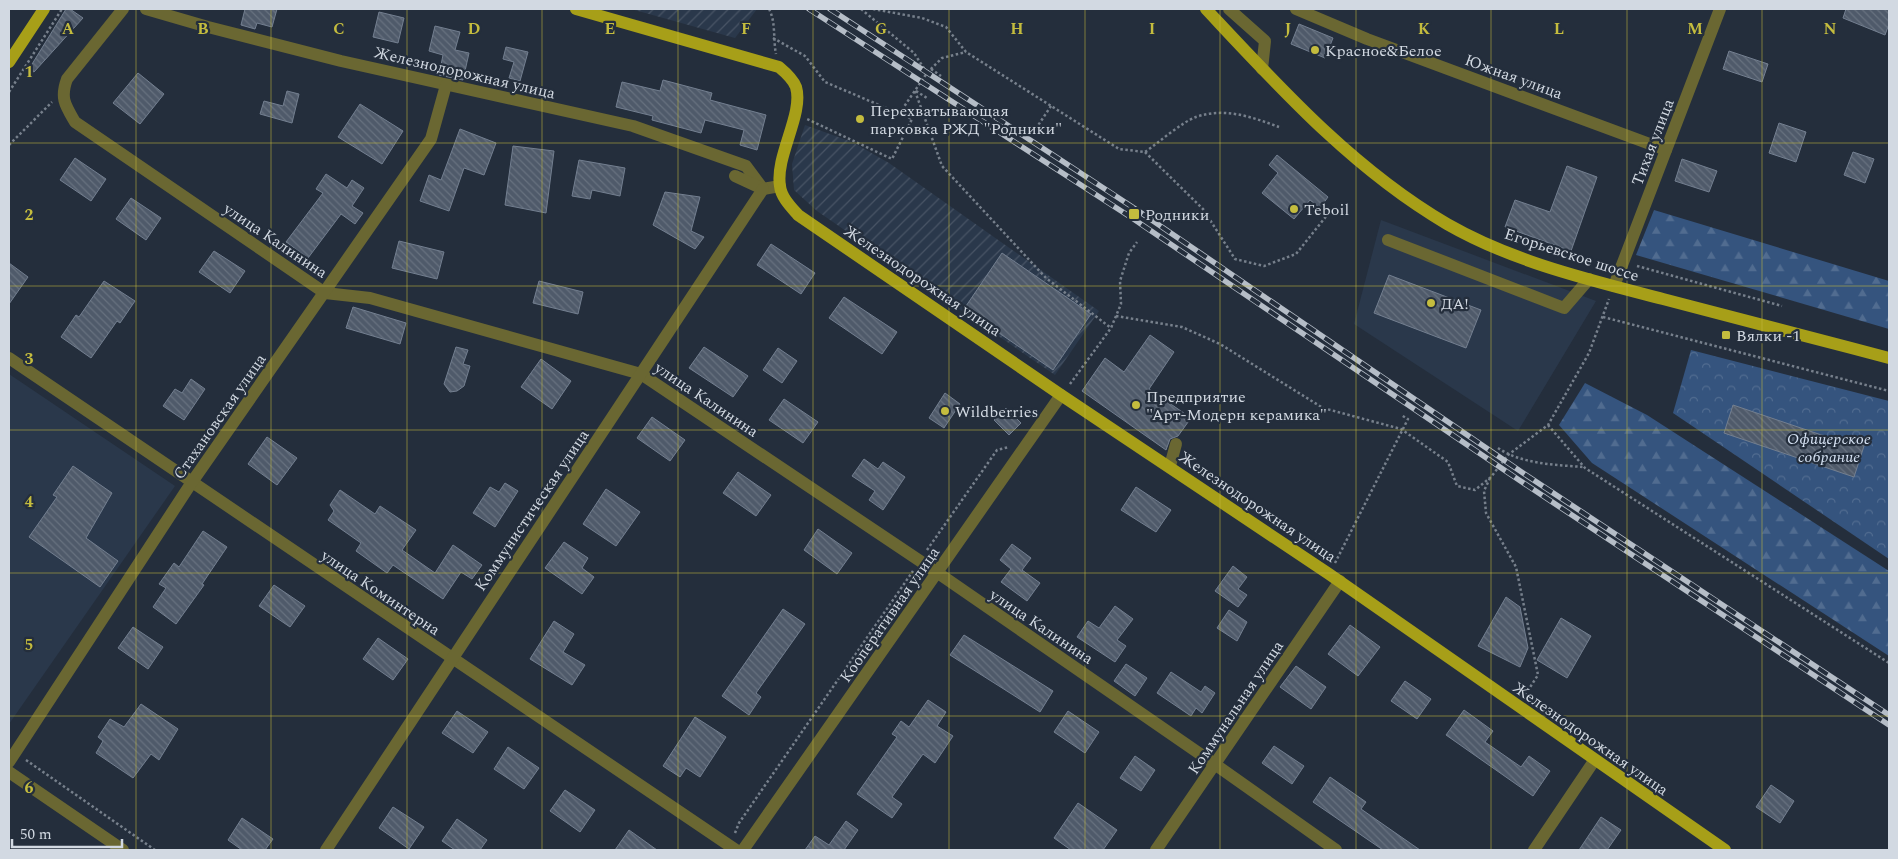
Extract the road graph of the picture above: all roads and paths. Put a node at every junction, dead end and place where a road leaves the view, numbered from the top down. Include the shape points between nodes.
1 (44, 9) edge
2 (62, 9) edge
3 (123, 9) edge
4 (146, 9) edge
5 (576, 9) edge
6 (769, 9) edge
7 (861, 9) edge
8 (873, 9) edge
9 (1206, 9) edge
10 (1229, 9) edge
11 (1296, 9) edge
12 (1720, 9) edge
13 (772, 38) junction
14 (966, 52) junction
15 (9, 62) edge
16 (778, 67) junction
17 (930, 68) junction
18 (1262, 69) junction
19 (927, 73) junction
20 (941, 76) dead end
21 (446, 85) junction
22 (915, 91) junction
23 (9, 92) edge
24 (62, 92) junction
25 (927, 98) dead end
26 (1051, 106) junction
27 (899, 114) junction
28 (801, 116) dead end
29 (1279, 127) dead end
30 (1033, 133) dead end
31 (9, 145) edge
32 (1666, 150) junction
33 (1145, 152) junction
34 (736, 176) dead end
35 (780, 186) junction
36 (763, 189) junction
37 (1332, 210) dead end
38 (1388, 240) dead end
39 (1137, 242) dead end
40 (1235, 259) junction
41 (1231, 264) dead end
42 (1636, 266) dead end
43 (1589, 279) junction
44 (1612, 290) junction
45 (325, 293) junction
46 (1782, 306) dead end
47 (1116, 316) junction
48 (1602, 317) junction
49 (1111, 328) junction
50 (9, 358) edge
51 (1889, 358) edge
52 (641, 374) junction
53 (1889, 391) edge
54 (1062, 396) junction
55 (1401, 415) dead end
56 (1548, 425) junction
57 (1401, 429) junction
58 (1029, 442) junction
59 (1176, 444) dead end
60 (1498, 448) dead end
61 (1508, 455) junction
62 (1170, 466) junction
63 (1585, 468) junction
64 (1490, 477) junction
65 (192, 482) junction
66 (920, 561) junction
67 (938, 574) junction
68 (1335, 577) junction
69 (451, 659) junction
70 (1889, 663) edge
71 (1517, 706) junction
72 (12, 757) edge
73 (1594, 761) junction
74 (1216, 765) junction
75 (9, 772) edge
76 (733, 848) edge
77 (123, 850) edge
78 (155, 850) edge
79 (326, 850) edge
80 (743, 850) edge
81 (1156, 850) edge
82 (1336, 850) edge
83 (1534, 850) edge
84 (1724, 850) edge

1 - 15 main road
2 - 23 path
3 - 24 street via 67,79
4 - 21 street, Железнодорожная улица
5 - 16 main road
6 - 13 path via 773,17
7 - 19 path via 914,53
8 - 14 path via 922,18 946,28
9 - 18 main road, Егорьевское шоссе
10 - 18 street via 1265,41
11 - 32 street, Южная улица via 1367,39
12 - 32 street, Тихая улица
13 - 16 path
13 - 27 path via 805,56 825,82
14 - 17 path via 942,58
14 - 26 path
16 - 35 main road via 796,86 797,98 781,165
17 - 19 path
17 - 20 path
18 - 43 main road, Егорьевское шоссе via 1352,155 1415,204 1499,248
19 - 22 path
21 - 36 street, Железнодорожная улица via 634,126 746,166
21 - 45 street, Стахановская улица via 431,139
22 - 25 path
22 - 27 path
22 - 49 path via 942,166 1046,278
24 - 31 path
24 - 45 street, улица Калинина via 65,106 75,122
26 - 30 path
26 - 33 path via 1119,149
27 - 28 path via 912,119 892,159
29 - 33 path via 1230,112 1196,117
32 - 44 street, Тихая улица
33 - 40 path via 1203,210
34 - 36 street
35 - 36 street
35 - 54 main road, Железнодорожная улица via 798,215
36 - 52 street, Коммунистическая улица
37 - 40 path via 1296,254 1264,266
38 - 43 street via 1564,308
39 - 47 path via 1129,253 1120,281 1121,304
40 - 41 path
42 - 46 path
43 - 44 main road, Егорьевское шоссе
44 - 48 path
44 - 51 main road, Егорьевское шоссе
45 - 52 street, улица Калинина via 370,298
45 - 65 street, Стахановская улица
47 - 49 path
47 - 57 path via 1182,327 1220,344 1323,408
48 - 53 path
48 - 56 path via 1589,353
49 - 54 path
50 - 65 street, улица Коминтерна
52 - 66 street, улица Калинина
52 - 69 street, Коммунистическая улица
54 - 58 street, Кооперативная улица
54 - 62 main road, Железнодорожная улица
55 - 57 path via 1408,419
56 - 61 path
56 - 63 path
57 - 64 path via 1448,462 1457,486 1475,490
57 - 68 path
58 - 66 path via 997,450
58 - 67 street, Кооперативная улица
59 - 62 street
60 - 61 path
61 - 63 path
61 - 64 path
62 - 68 main road, Железнодорожная улица
63 - 70 path
64 - 71 path via 1484,491 1486,514 1516,567 1538,674
65 - 69 street, улица Коминтерна
65 - 72 street, Стахановская улица
66 - 67 street, улица Калинина
66 - 76 path via 739,823
67 - 74 street, улица Калинина
67 - 80 street, Кооперативная улица
68 - 71 main road, Железнодорожная улица
68 - 74 street, Коммунальная улица
69 - 76 street, улица Коминтерна
69 - 79 street, Коммунистическая улица
71 - 73 main road, Железнодорожная улица
72 - 78 path
73 - 83 street
73 - 84 main road, Железнодорожная улица
74 - 81 street, Коммунальная улица
74 - 82 street, улица Калинина
75 - 77 street

